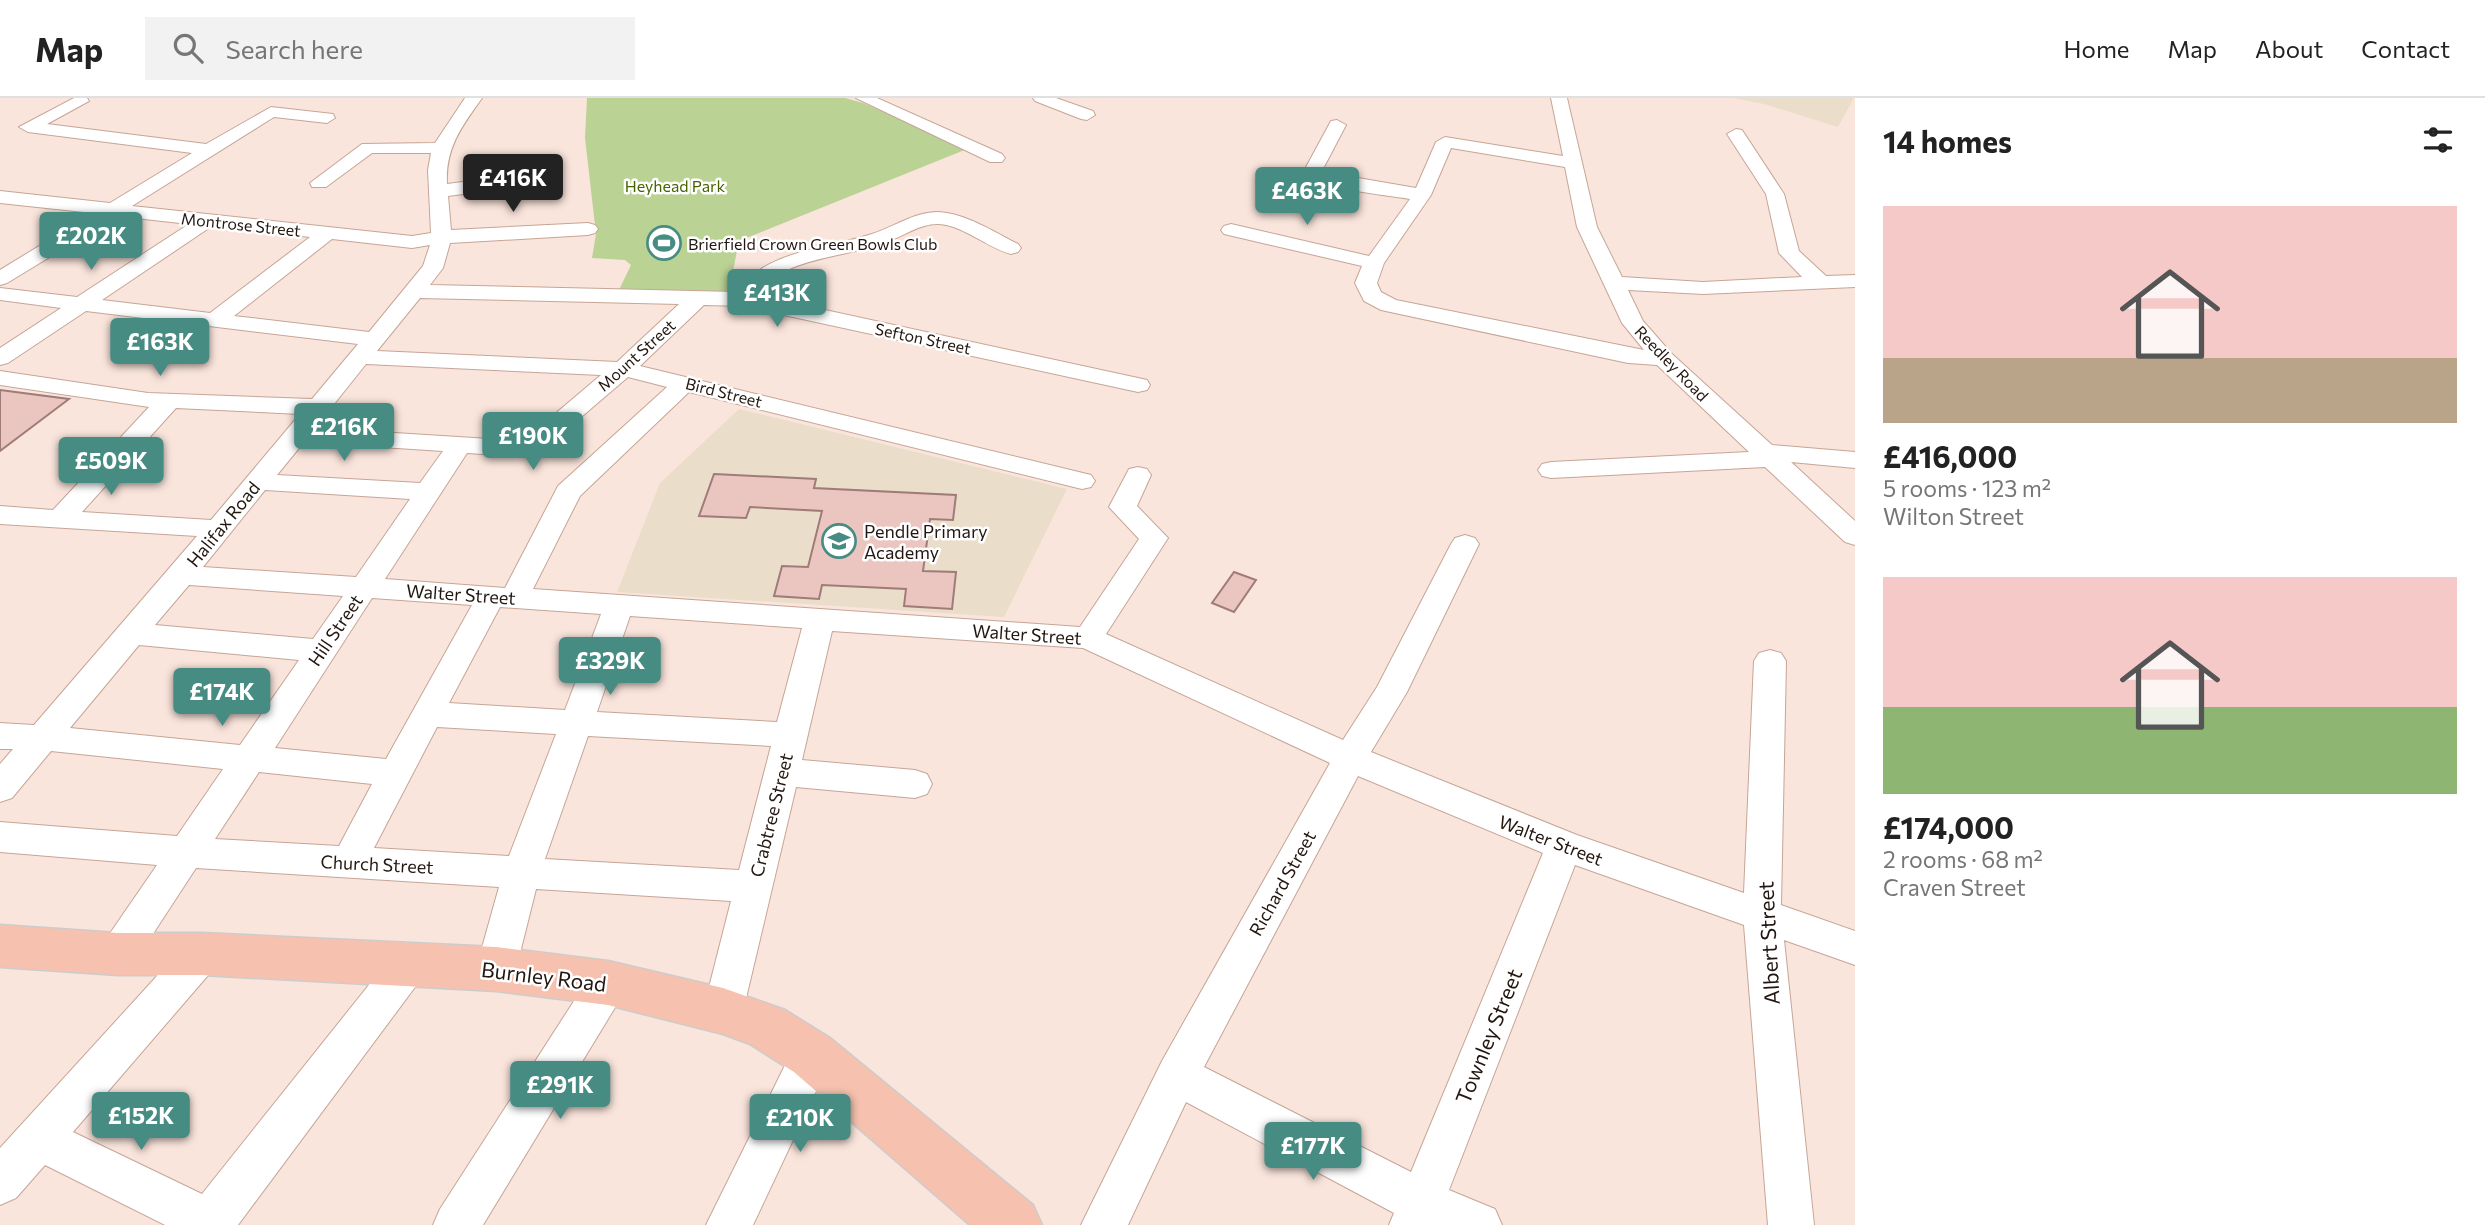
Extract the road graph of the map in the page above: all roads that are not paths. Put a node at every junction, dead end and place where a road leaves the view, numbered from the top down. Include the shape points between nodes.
1 (474, 98) edge
2 (864, 98) edge
3 (1041, 98) edge
4 (1536, 98) edge
5 (1559, 100) edge
6 (81, 102) dead end
7 (1087, 115) dead end
8 (327, 118) dead end
9 (1337, 125) dead end
10 (1736, 134) dead end
11 (441, 148) junction
12 (209, 150) junction
13 (996, 158) dead end
14 (1573, 163) junction
15 (319, 183) dead end
16 (501, 183) dead end
17 (440, 191) junction
18 (1422, 195) junction
19 (0, 197) edge
20 (112, 210) junction
21 (206, 221) junction
22 (588, 229) dead end
23 (1231, 230) dead end
24 (328, 233) junction
25 (441, 237) junction
26 (1010, 248) dead end
27 (1374, 264) junction
28 (0, 279) edge
29 (1855, 281) edge
30 (1820, 282) junction
31 (1613, 283) junction
32 (413, 291) junction
33 (0, 294) edge
34 (742, 299) junction
35 (696, 300) junction
36 (81, 304) junction
37 (214, 320) junction
38 (365, 348) junction
39 (0, 358) edge
40 (1664, 359) junction
41 (623, 369) junction
42 (0, 378) edge
43 (685, 383) junction
44 (1139, 385) dead end
45 (169, 401) junction
46 (318, 407) junction
47 (297, 434) junction
48 (458, 446) junction
49 (1767, 456) junction
50 (1855, 460) edge
51 (1552, 470) dead end
52 (1138, 475) dead end
53 (1082, 481) dead end
54 (257, 482) junction
55 (428, 492) junction
56 (0, 515) edge
57 (60, 519) junction
58 (220, 528) junction
59 (1855, 536) edge
60 (1465, 544) dead end
61 (181, 575) junction
62 (363, 588) junction
63 (502, 597) junction
64 (619, 606) junction
65 (818, 620) junction
66 (132, 634) junction
67 (1088, 638) junction
68 (321, 651) junction
69 (1770, 661) dead end
70 (426, 715) junction
71 (576, 722) junction
72 (790, 735) junction
73 (0, 736) edge
74 (44, 738) junction
75 (1350, 758) junction
76 (249, 759) junction
77 (781, 772) junction
78 (395, 773) junction
79 (915, 784) dead end
80 (0, 788) edge
81 (0, 836) edge
82 (1564, 846) junction
83 (186, 852) junction
84 (349, 862) junction
85 (522, 872) junction
86 (753, 887) junction
87 (1762, 914) junction
88 (0, 946) edge
89 (1855, 948) edge
90 (118, 954) junction
91 (202, 954) junction
92 (410, 964) junction
93 (496, 969) junction
94 (608, 983) junction
95 (723, 1011) junction
96 (812, 1055) junction
97 (1177, 1075) junction
98 (38, 1138) junction
99 (0, 1182) edge
100 (1417, 1213) edge
101 (210, 1224) edge
102 (456, 1225) edge
103 (729, 1225) edge
104 (1013, 1225) edge
105 (1104, 1225) edge
106 (1479, 1225) edge
107 (1791, 1225) edge

1 - 11 street, Halifax Road
2 - 13 street
3 - 7 street
4 - 5 street
5 - 14 street, Reedley Road
6 - 12 street via 28,127
8 - 12 street via 271,112
9 - 18 street via 1314,169 1320,175
10 - 30 street via 1775,194 1790,253
11 - 15 street via 368,148
11 - 17 street, Halifax Road
12 - 20 street
14 - 18 street via 1445,142
14 - 31 street, Reedley Road via 1587,227
16 - 17 street
17 - 25 street, Halifax Road
18 - 27 street
19 - 20 street, Montrose Street
20 - 21 street, Montrose Street
20 - 28 street
21 - 24 street, Montrose Street
21 - 36 street
22 - 25 street, Montrose Street
23 - 27 street
24 - 25 street, Montrose Street via 412,242
24 - 37 street
25 - 32 street, Halifax Road via 433,268
26 - 34 street via 956,222 922,219 878,239 777,268 755,281
27 - 40 street via 1366,283 1372,296 1389,305 1628,356
29 - 30 street
30 - 31 street via 1703,288
31 - 40 street, Reedley Road via 1633,323
32 - 35 street, Sefton Street
32 - 38 street, Halifax Road
33 - 36 street, Bird Street
34 - 35 street, Sefton Street
34 - 44 street, Sefton Street
35 - 41 street, Mount Street
36 - 37 street, Bird Street
36 - 39 street
37 - 38 street, Bird Street
38 - 41 street, Bird Street
38 - 46 street, Halifax Road
40 - 49 street, Reedley Road
41 - 43 street, Bird Street
41 - 48 street, Mount Street via 529,449
42 - 45 street
43 - 53 street, Bird Street
43 - 63 street via 568,492
45 - 46 street
45 - 57 street
46 - 47 street, Halifax Road
47 - 48 street, Mount Street
47 - 54 street, Halifax Road
48 - 55 street, Hill Street
49 - 50 street
49 - 51 street
49 - 59 street, Reedley Road
52 - 67 street via 1123,507 1154,538
54 - 55 street
54 - 58 street, Halifax Road
55 - 62 street, Hill Street
56 - 57 street
57 - 58 street
58 - 61 street, Halifax Road
60 - 75 street, Richard Street via 1391,692
61 - 62 street, Walter Street
61 - 66 street, Halifax Road
62 - 63 street, Walter Street
62 - 68 street, Hill Street
63 - 64 street, Walter Street
63 - 70 street
64 - 65 street, Walter Street
64 - 71 street
65 - 67 street, Walter Street
65 - 72 street, Crabtree Street
66 - 68 street
66 - 74 street, Halifax Road
67 - 75 street, Walter Street
68 - 76 street, Hill Street
69 - 87 street, Albert Street
70 - 71 street
70 - 78 street
71 - 72 street
71 - 85 street
72 - 77 street, Crabtree Street
73 - 74 street
74 - 76 street
74 - 80 street, Halifax Road
75 - 82 street, Walter Street
75 - 97 street, Richard Street
76 - 78 street
76 - 83 street, Hill Street
77 - 79 street
77 - 86 street, Crabtree Street
78 - 84 street
81 - 83 street, Church Street
82 - 87 street, Walter Street
82 - 100 street, Townley Street
83 - 84 street, Church Street
83 - 90 street, Hill Street
84 - 85 street, Church Street
85 - 86 street, Church Street
85 - 93 street
86 - 95 street, Crabtree Street
87 - 89 street, Walter Street
87 - 107 street, Albert Street
88 - 90 highway, Burnley Road
90 - 91 highway, Burnley Road
91 - 92 highway, Burnley Road
91 - 98 street
92 - 93 highway, Burnley Road
92 - 101 street
93 - 94 highway, Burnley Road
94 - 95 highway, Burnley Road
94 - 102 street
95 - 96 highway, Burnley Road via 767,1027
96 - 103 street
96 - 104 highway, Burnley Road
97 - 100 street
97 - 105 street, Richard Street
98 - 99 street
98 - 101 street
100 - 106 street

